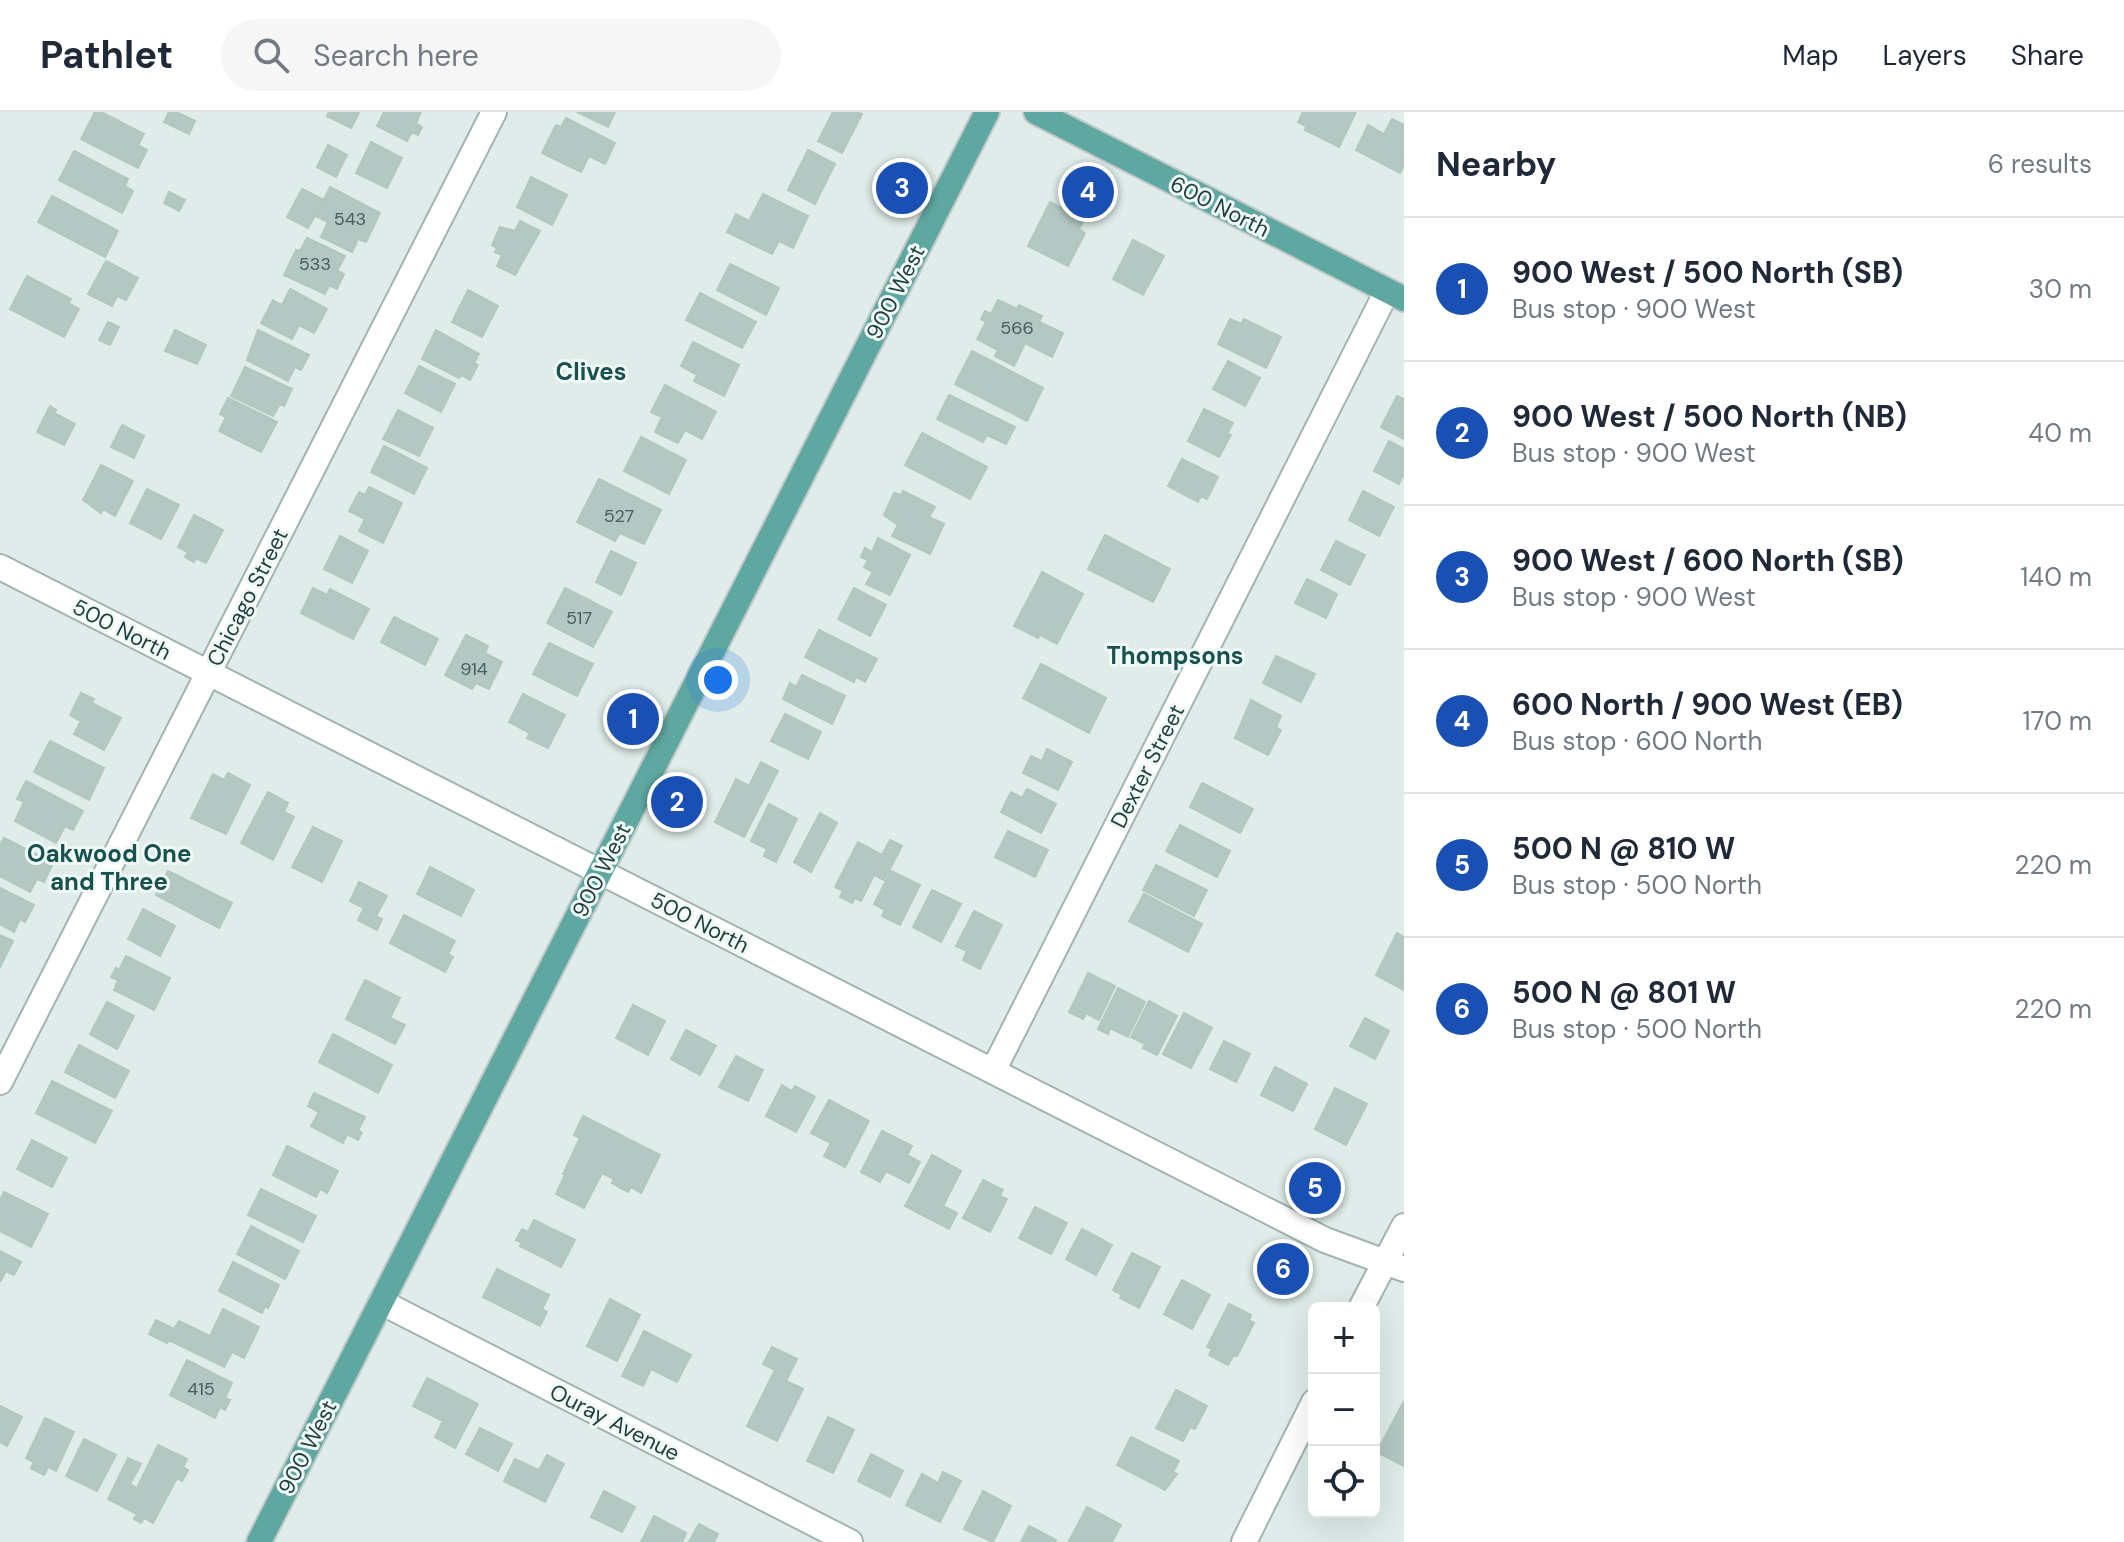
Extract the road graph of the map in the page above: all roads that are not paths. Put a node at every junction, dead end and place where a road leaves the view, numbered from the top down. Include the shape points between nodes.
1 (494, 112) edge
2 (987, 112) edge
3 (1036, 112) edge
4 (1396, 295) edge
5 (0, 567) edge
6 (208, 673) junction
7 (600, 871) junction
8 (993, 1071) junction
9 (0, 1082) edge
10 (1404, 1226) edge
11 (1395, 1265) edge
12 (381, 1302) junction
13 (1366, 1302) edge
14 (1308, 1414) edge
15 (259, 1542) edge
16 (850, 1542) edge
17 (1244, 1542) edge

1 - 6 street, Chicago Street
2 - 7 main road, 900 West
3 - 4 main road, 600 North
4 - 8 street, Dexter Street
5 - 6 street, 500 North
6 - 7 street, 500 North
6 - 9 street, Chicago Street
7 - 8 street, 500 North
7 - 12 main road, 900 West
8 - 11 street, 500 North via 1325,1240
10 - 11 street
11 - 13 street
12 - 15 main road, 900 West
12 - 16 street, Ouray Avenue
14 - 17 street

